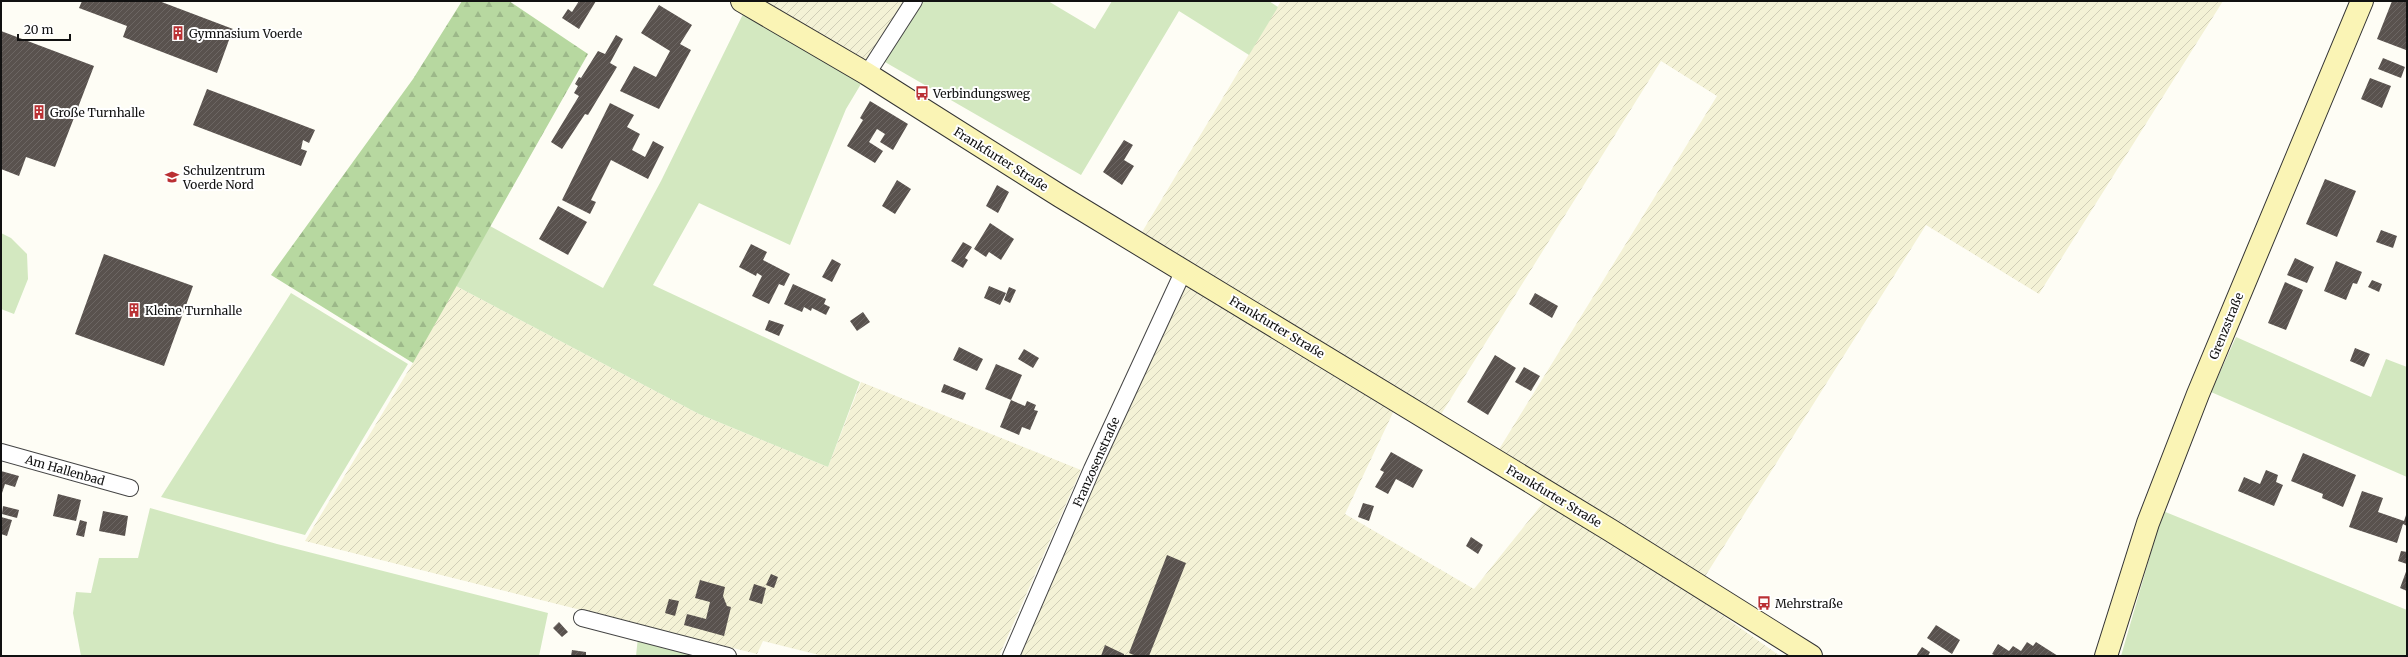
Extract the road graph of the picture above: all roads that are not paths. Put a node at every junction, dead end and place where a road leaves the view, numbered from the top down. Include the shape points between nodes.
1 (742, 1) edge
2 (914, 1) edge
3 (2356, 3) edge
4 (868, 74) junction
5 (1184, 270) junction
6 (1, 452) edge
7 (130, 488) dead end
8 (582, 618) dead end
9 (728, 656) edge
10 (1011, 656) edge
11 (1811, 656) edge
12 (2106, 656) edge

1 - 4 main road, Frankfurter Straße
2 - 4 street
3 - 12 main road, Grenzstraße via 2148,523
4 - 5 main road, Frankfurter Straße via 1060,196
5 - 10 street, Franzosenstraße via 1092,470
5 - 11 main road, Frankfurter Straße
6 - 7 street, Am Hallenbad
8 - 9 street

